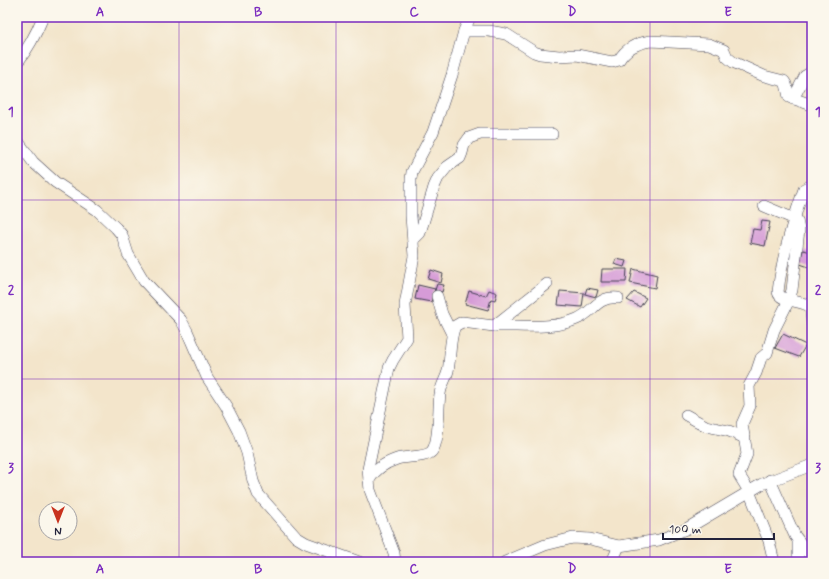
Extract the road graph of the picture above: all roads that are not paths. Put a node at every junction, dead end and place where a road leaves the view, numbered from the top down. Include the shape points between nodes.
1 (42, 17) edge
2 (470, 17) edge
3 (464, 31) junction
4 (17, 63) edge
5 (812, 72) edge
6 (793, 99) junction
7 (809, 104) dead end
8 (552, 134) dead end
9 (17, 140) edge
10 (812, 187) edge
11 (764, 206) dead end
12 (794, 218) junction
13 (414, 240) junction
14 (547, 284) dead end
15 (437, 296) dead end
16 (618, 298) dead end
17 (789, 300) junction
18 (812, 323) edge
19 (494, 326) junction
20 (452, 334) junction
21 (686, 416) dead end
22 (745, 438) junction
23 (812, 465) edge
24 (368, 480) junction
25 (770, 480) junction
26 (749, 491) junction
27 (798, 541) junction
28 (619, 546) junction
29 (812, 558) edge
30 (359, 562) edge
31 (394, 562) edge
32 (505, 562) edge
33 (612, 562) edge
34 (774, 562) edge
35 (798, 562) edge

1 - 4 street via 26,52
2 - 3 street
3 - 6 street via 506,34 540,54 577,55 612,62 619,60 641,42 711,44 724,50 733,62 764,76 784,81 788,96
3 - 13 street via 433,132 410,179
5 - 6 street via 805,76
6 - 7 street
8 - 13 street via 480,134 469,138 460,158 447,167 438,178 420,233
9 - 30 street via 33,162 56,182 97,210 116,228 122,235 128,254 144,281 181,320 207,377 239,431 258,494 296,538
10 - 12 street via 804,190
11 - 12 street
12 - 17 street via 785,250 778,292 779,297
13 - 24 street via 414,256 405,305 407,338 390,368 368,469
14 - 19 street
15 - 20 street
16 - 19 street via 600,301 579,318 562,324
17 - 18 street via 809,306
17 - 22 street via 774,330 767,353 761,358 749,386 750,406 742,424
19 - 20 street via 459,323
20 - 24 street via 448,373 440,392 433,451 390,462 376,470
21 - 22 street via 706,426
22 - 26 street via 747,454 739,475
23 - 25 street
24 - 31 street via 394,553
25 - 26 street
25 - 27 street
26 - 28 street via 672,536
26 - 34 street via 769,540
27 - 29 street
27 - 35 street
28 - 32 street via 583,538 569,539 540,547
28 - 33 street

